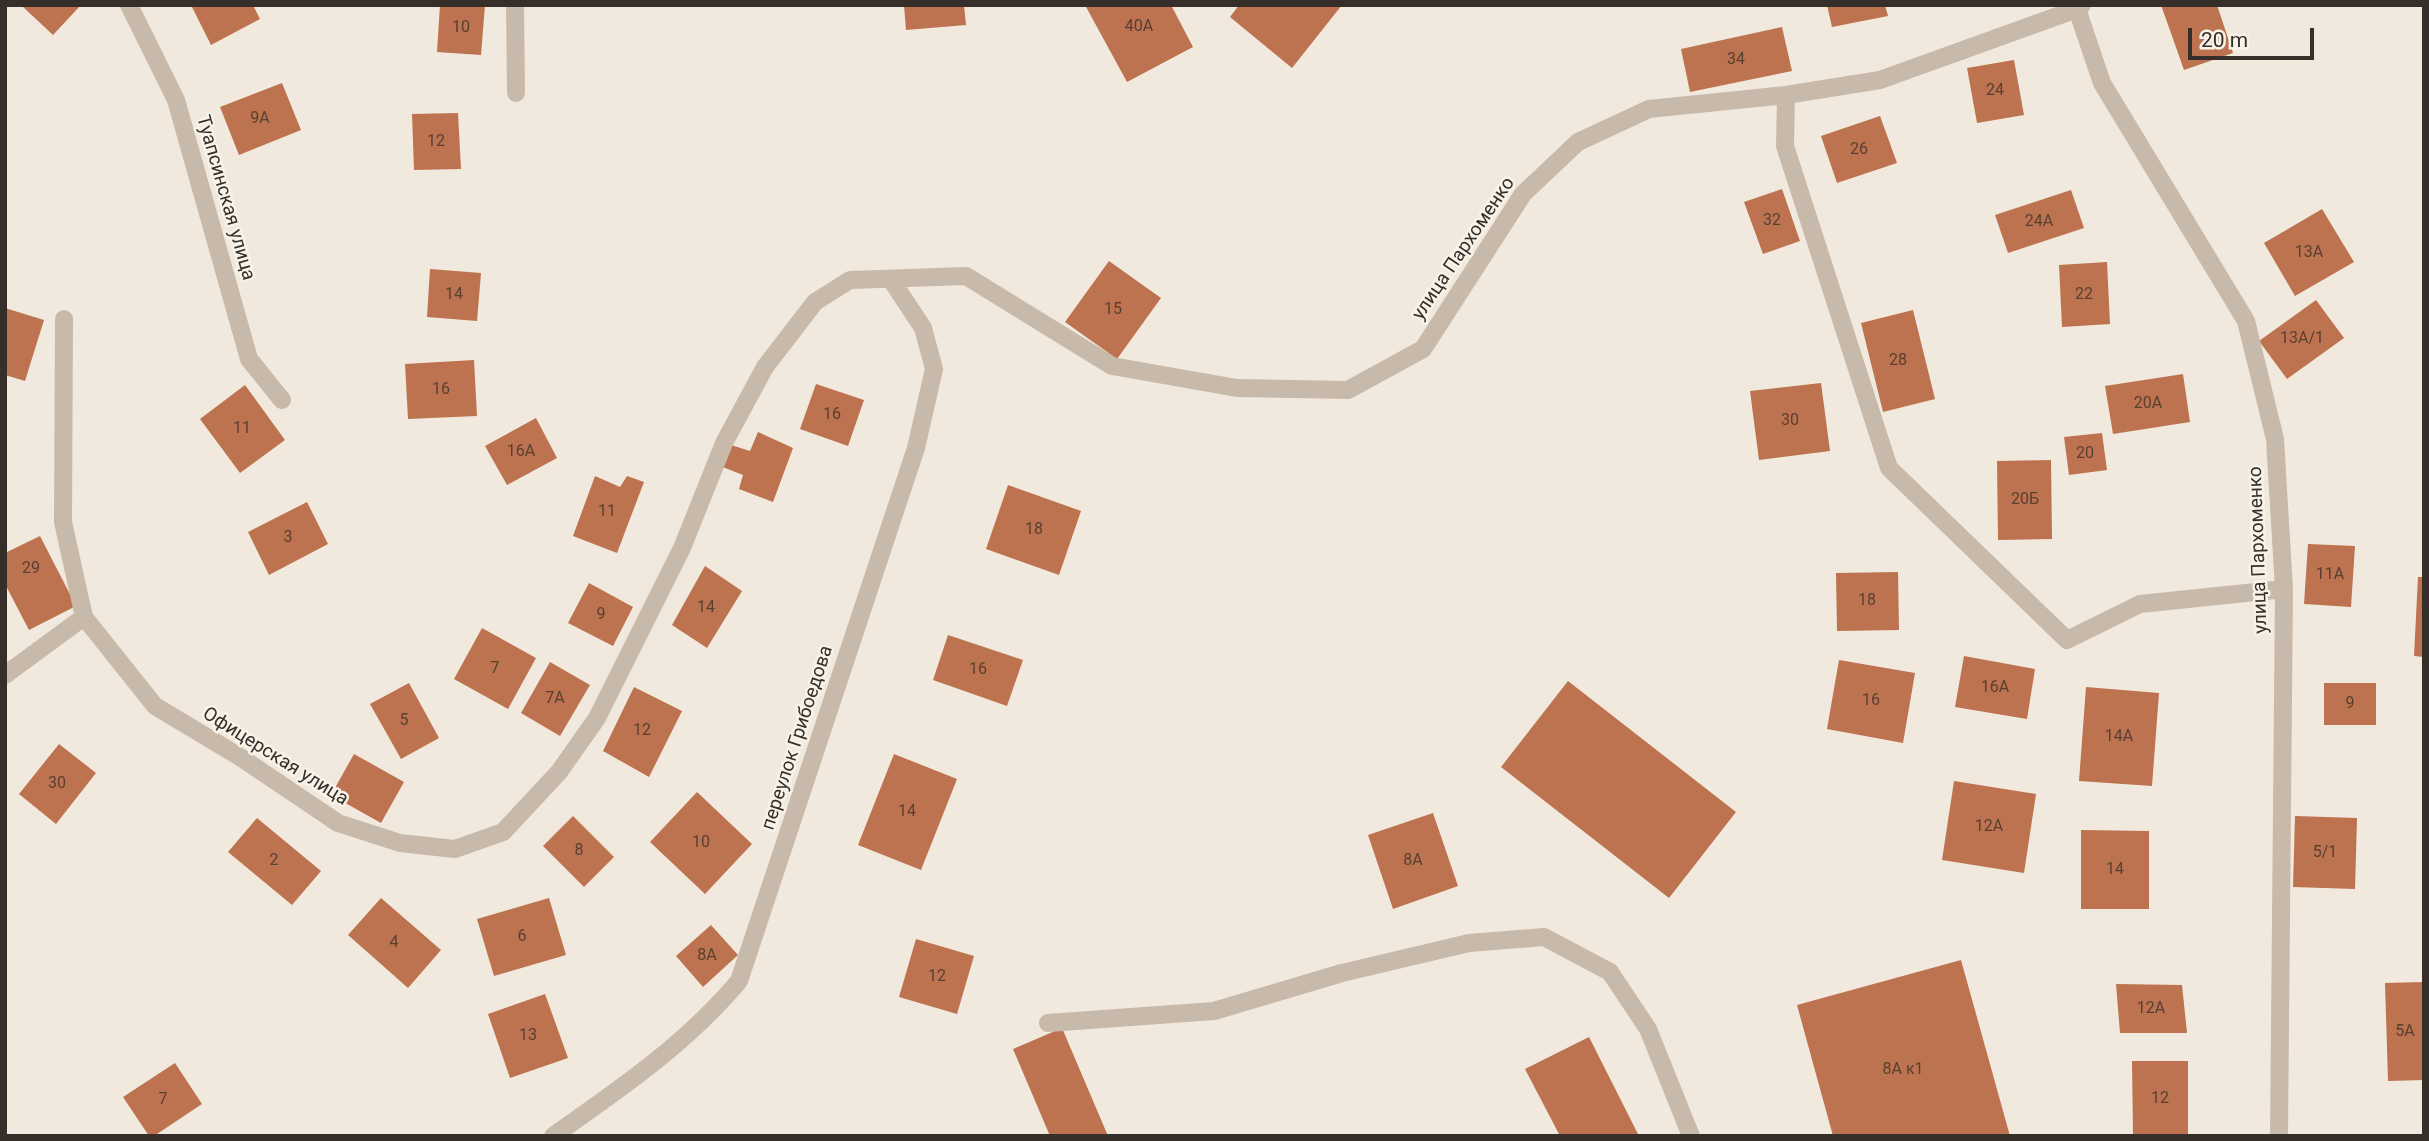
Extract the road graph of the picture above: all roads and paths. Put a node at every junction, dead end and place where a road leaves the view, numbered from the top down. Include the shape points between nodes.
1 (129, 5) edge
2 (515, 5) edge
3 (2080, 7) edge
4 (516, 93) dead end
5 (1786, 95) junction
6 (892, 281) junction
7 (64, 319) dead end
8 (282, 400) dead end
9 (2284, 589) junction
10 (83, 617) junction
11 (5, 675) edge
12 (1048, 1023) dead end
13 (553, 1136) edge
14 (1691, 1136) edge
15 (2279, 1136) edge

1 - 8 street, Туапсинская улица via 176,100 249,359
2 - 4 street
3 - 5 street, улица Пархоменко via 1880,80
3 - 9 street, улица Пархоменко via 2102,82 2246,321 2275,439
5 - 6 street, улица Пархоменко via 1649,109 1578,142 1522,194 1423,349 1348,390 1237,388 1112,366 967,276
5 - 9 street via 1785,146 1889,468 2067,639 2140,604
6 - 10 street, Офицерская улица via 850,280 815,302 765,367 724,443 682,548 597,718 559,772 503,832 455,849 400,843 338,823 155,706
6 - 13 street, переулок Грибоедова via 923,328 934,369 916,448 739,981 698,1026 628,1084
7 - 10 street, Офицерская улица via 63,522
9 - 15 street, улица Пархоменко
10 - 11 street
12 - 14 street via 1214,1011 1342,973 1469,943 1544,937 1611,972 1647,1029

